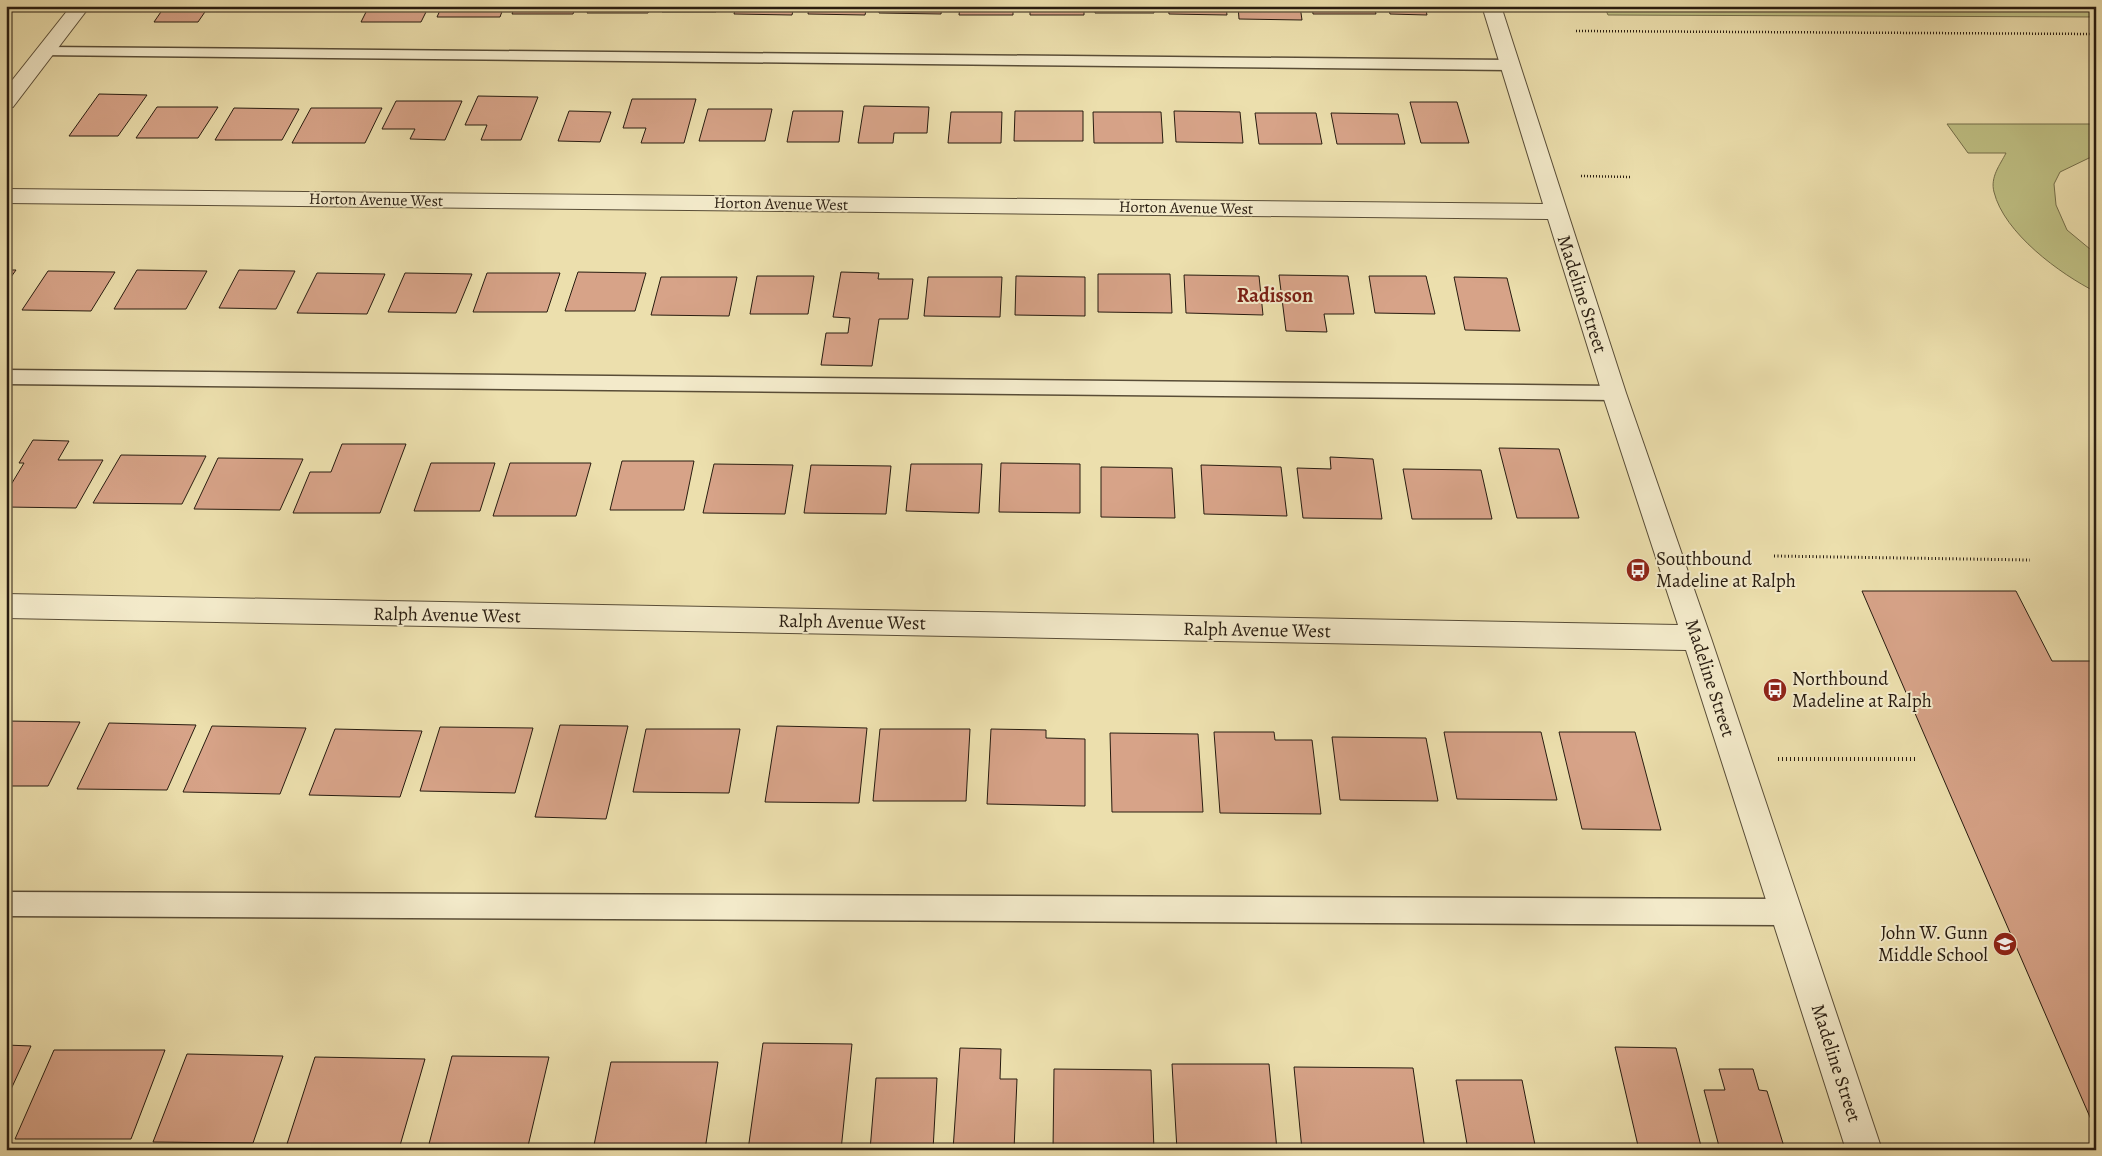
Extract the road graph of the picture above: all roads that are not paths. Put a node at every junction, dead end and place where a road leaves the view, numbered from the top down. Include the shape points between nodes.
1 (80, 6) edge
2 (1491, 6) edge
3 (45, 52) junction
4 (1510, 65) junction
5 (6, 102) edge
6 (6, 196) edge
7 (1556, 212) junction
8 (6, 378) edge
9 (1614, 393) junction
10 (6, 606) edge
11 (1697, 638) junction
12 (6, 904) edge
13 (1786, 912) junction
14 (1864, 1150) edge

1 - 3 street
2 - 4 street, Madeline Street
3 - 4 lane
3 - 5 street
4 - 7 street, Madeline Street
6 - 7 street, Horton Avenue West
7 - 9 street, Madeline Street
8 - 9 lane
9 - 11 street, Madeline Street
10 - 11 street, Ralph Avenue West
11 - 13 street, Madeline Street
12 - 13 lane
13 - 14 street, Madeline Street

